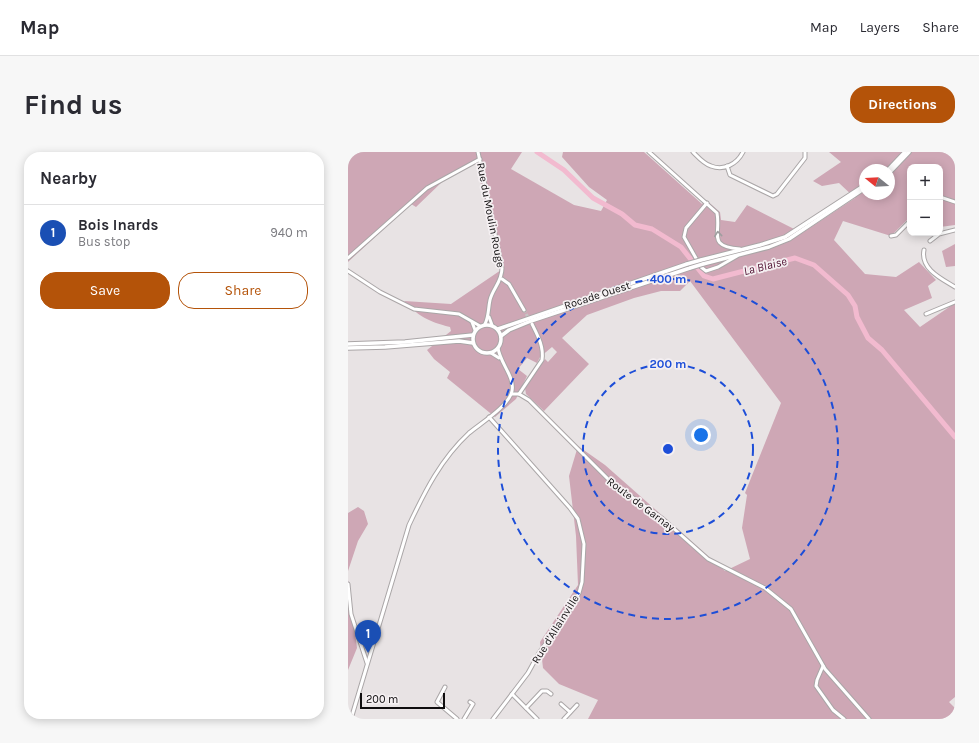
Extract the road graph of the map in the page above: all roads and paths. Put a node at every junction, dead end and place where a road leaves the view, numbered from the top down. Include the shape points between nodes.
1 (478, 152) edge
2 (649, 152) edge
3 (693, 152) edge
4 (743, 152) edge
5 (805, 152) edge
6 (905, 152) edge
7 (909, 152) edge
8 (480, 159) junction
9 (894, 164) edge
10 (727, 166) junction
11 (895, 167) edge
12 (859, 189) edge
13 (859, 192) edge
14 (943, 198) edge
15 (955, 202) edge
16 (707, 203) junction
17 (907, 224) edge
18 (955, 230) edge
19 (891, 236) dead end
20 (930, 241) dead end
21 (744, 249) junction
22 (924, 250) dead end
23 (739, 255) junction
24 (348, 258) edge
25 (702, 262) junction
26 (688, 266) junction
27 (348, 271) edge
28 (502, 279) junction
29 (955, 287) edge
30 (955, 302) edge
31 (524, 310) tunnel mouth
32 (926, 314) dead end
33 (489, 317) junction
34 (472, 322) junction
35 (485, 324) junction
36 (532, 324) tunnel mouth
37 (492, 325) junction
38 (480, 326) junction
39 (498, 329) junction
40 (475, 330) junction
41 (473, 335) junction
42 (501, 336) junction
43 (473, 342) junction
44 (348, 344) edge
45 (348, 348) edge
46 (498, 348) junction
47 (491, 353) junction
48 (500, 359) junction
49 (512, 394) junction
50 (519, 394) junction
51 (488, 417) junction
52 (348, 584) edge
53 (367, 663) junction
54 (823, 666) junction
55 (445, 687) dead end
56 (512, 694) junction
57 (551, 694) dead end
58 (470, 702) dead end
59 (562, 704) dead end
60 (577, 705) dead end
61 (526, 708) junction
62 (570, 712) junction
63 (351, 719) edge
64 (457, 719) edge
65 (464, 719) edge
66 (493, 719) edge
67 (537, 719) edge
68 (564, 719) edge
69 (844, 719) edge
70 (869, 719) edge

1 - 8 street, Rue du Moulin Rouge
2 - 16 street
3 - 10 street via 711,166
4 - 10 street via 736,162
5 - 10 street via 805,158 773,196 730,175
6 - 9 main road
7 - 11 main road
8 - 24 street via 427,188
8 - 28 street, Rue du Moulin Rouge via 485,192 497,235
12 - 21 main road, Rocade Ouest via 789,234
13 - 23 main road, Rocade Ouest via 789,239
14 - 15 street
21 -> 16 street via 721,244 717,237 717,213
16 - 23 street via 686,228 684,237 703,269 709,271
17 - 19 street via 896,236
18 - 20 street via 939,234
21 - 25 main road, Rocade Ouest
22 - 29 street via 923,256 927,267
23 - 25 main road, Rocade Ouest
25 - 26 main road, Rocade Ouest, bridge
26 - 39 main road, Rocade Ouest
26 - 42 main road, Rocade Ouest via 616,294 514,327
27 - 34 street via 380,292 414,309 459,314
28 - 31 street, Rue du Moulin Rouge via 510,284
28 - 33 street, Rue du Moulin Rouge via 490,301
30 - 32 street
33 - 35 street, Rue du Moulin Rouge
33 - 37 street, Rue du Moulin Rouge
34 - 38 street
34 - 40 street
35 - 37 main road
35 - 38 main road
36 - 50 street via 543,349 542,360
37 - 39 main road
38 - 40 main road
39 - 42 main road
40 - 41 main road
41 - 43 main road
41 - 44 main road via 405,342
42 - 46 main road
43 - 45 main road
43 - 47 main road via 481,352
46 - 47 main road
46 - 48 street
47 - 48 street
48 - 49 street via 512,379
49 - 50 street
49 - 51 street via 504,405
50 - 54 street, Route de Garnay via 529,400 612,484 663,519 708,559 765,588 782,600 797,617
51 - 53 street via 453,450 423,496 409,525
51 - 56 street, Rue d'Allainville via 570,508 583,532 582,582 576,600
52 - 53 street via 351,614
53 - 63 street
54 - 69 street via 816,686 833,710
54 - 70 street, Route de Garnay
55 - 64 street via 437,702
56 - 61 street
56 - 66 street, Rue d'Allainville
57 - 61 street via 542,691
58 - 65 street via 473,704
59 - 62 street
60 - 62 street
61 - 67 street
62 - 68 street

